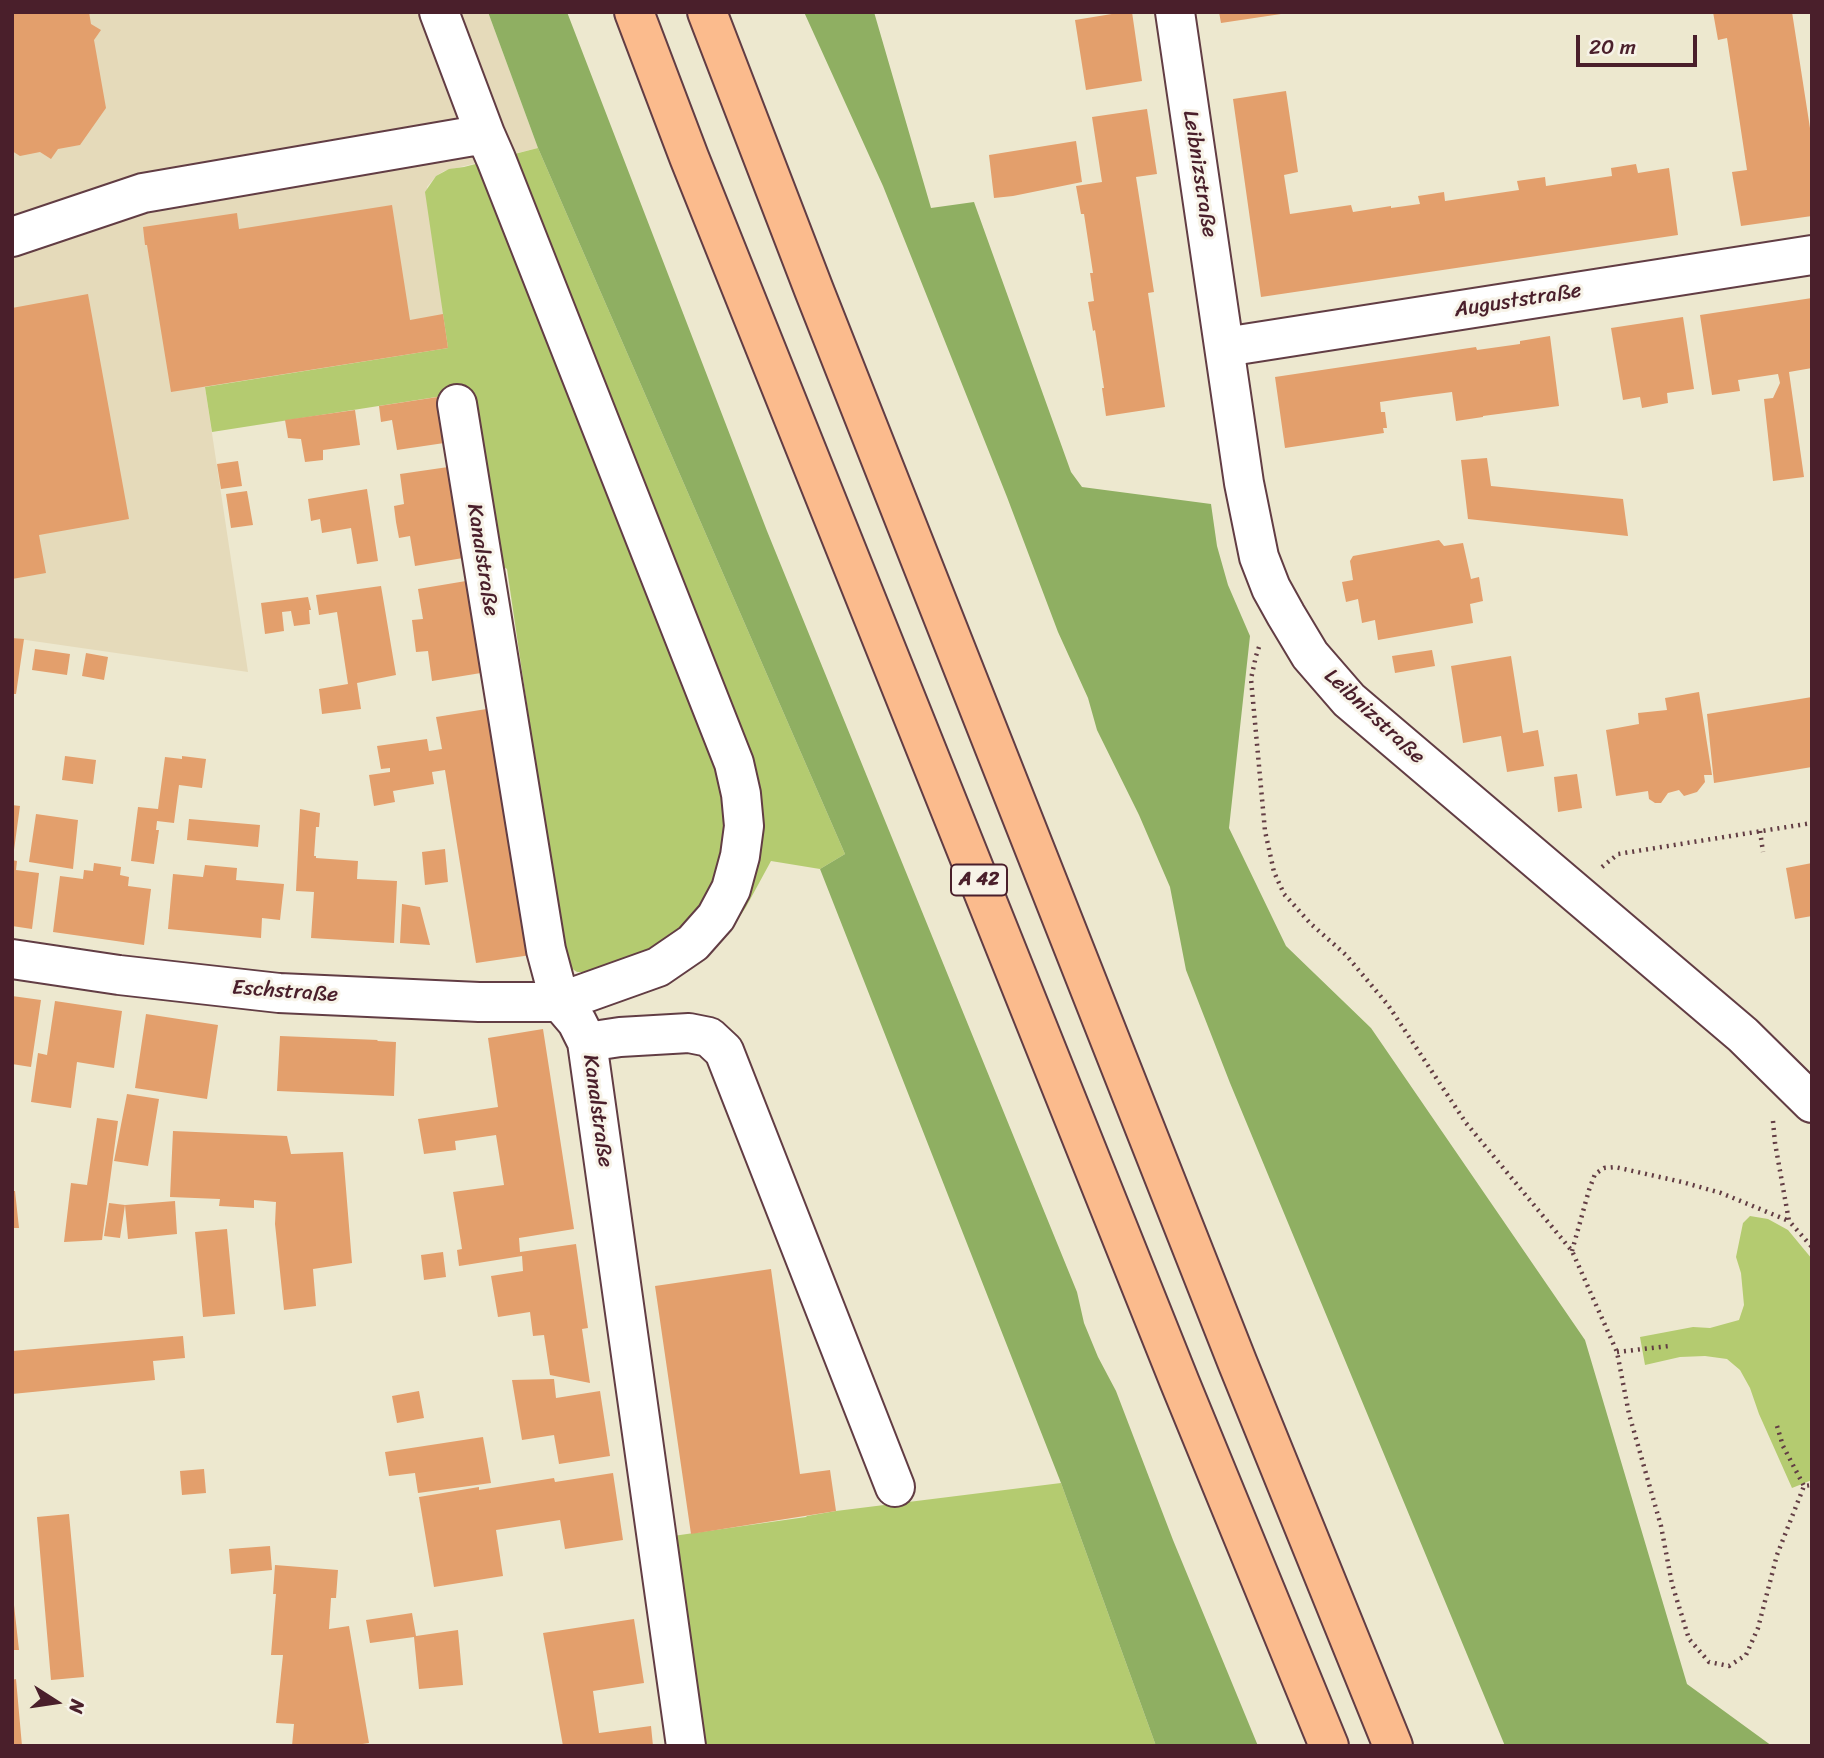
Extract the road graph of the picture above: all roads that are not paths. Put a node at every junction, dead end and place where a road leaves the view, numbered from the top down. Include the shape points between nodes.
1 (439, 12) edge
2 (634, 12) edge
3 (707, 12) edge
4 (1175, 12) edge
5 (485, 134) junction
6 (12, 236) edge
7 (1812, 255) edge
8 (1225, 347) junction
9 (457, 404) dead end
10 (12, 959) edge
11 (560, 1002) junction
12 (587, 1042) junction
13 (1812, 1103) edge
14 (895, 1487) dead end
15 (686, 1746) edge
16 (1329, 1746) edge
17 (1393, 1746) edge

1 - 5 street, Eschstraße
2 - 16 highway, A 42
3 - 17 highway, A 42 via 1223,1326
4 - 8 street, Leibnizstraße
5 - 6 street via 143,194
5 - 11 street, Eschstraße via 734,763 744,826 731,889 716,917 693,943 658,967
7 - 8 street, Auguststraße
8 - 13 street, Leibnizstraße via 1259,557 1271,589 1310,655 1349,700 1743,1035
9 - 11 street, Kanalstraße via 546,950
10 - 11 street, Eschstraße via 279,993
11 - 12 street, Kanalstraße
12 - 14 street via 689,1033 709,1037 724,1051
12 - 15 street, Kanalstraße

